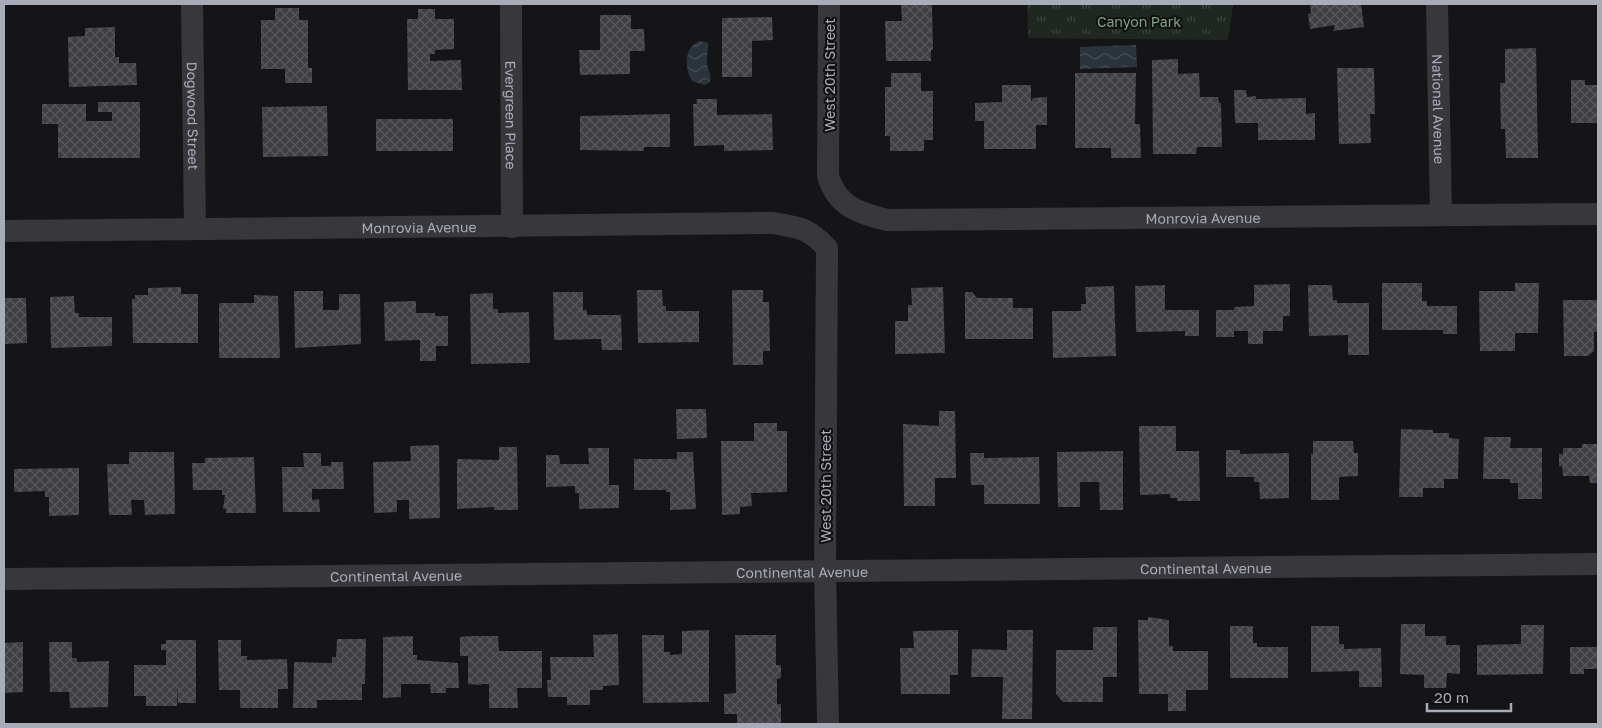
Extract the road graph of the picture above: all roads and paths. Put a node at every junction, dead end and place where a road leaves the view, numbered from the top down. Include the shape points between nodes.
1 (192, 4) edge
2 (511, 4) edge
3 (829, 4) edge
4 (1437, 4) edge
5 (828, 176) joint
6 (1598, 214) edge
7 (1441, 215) junction
8 (512, 226) junction
9 (195, 228) junction
10 (4, 231) edge
11 (827, 248) joint
12 (1598, 564) edge
13 (825, 570) junction
14 (4, 580) edge
15 (828, 724) edge

1 - 9 street, Dogwood Street
2 - 8 street, Evergreen Place
3 - 5 street, West 20th Street
4 - 7 street, National Avenue
5 - 7 street, Monrovia Avenue via 832,190 849,206 887,220
6 - 7 street, Monrovia Avenue
8 - 9 street, Monrovia Avenue
8 - 11 street, Monrovia Avenue via 772,224 794,226 813,234
9 - 10 street, Monrovia Avenue
11 - 13 street, West 20th Street
12 - 13 street, Continental Avenue
13 - 14 street, Continental Avenue
13 - 15 street, West 20th Street

